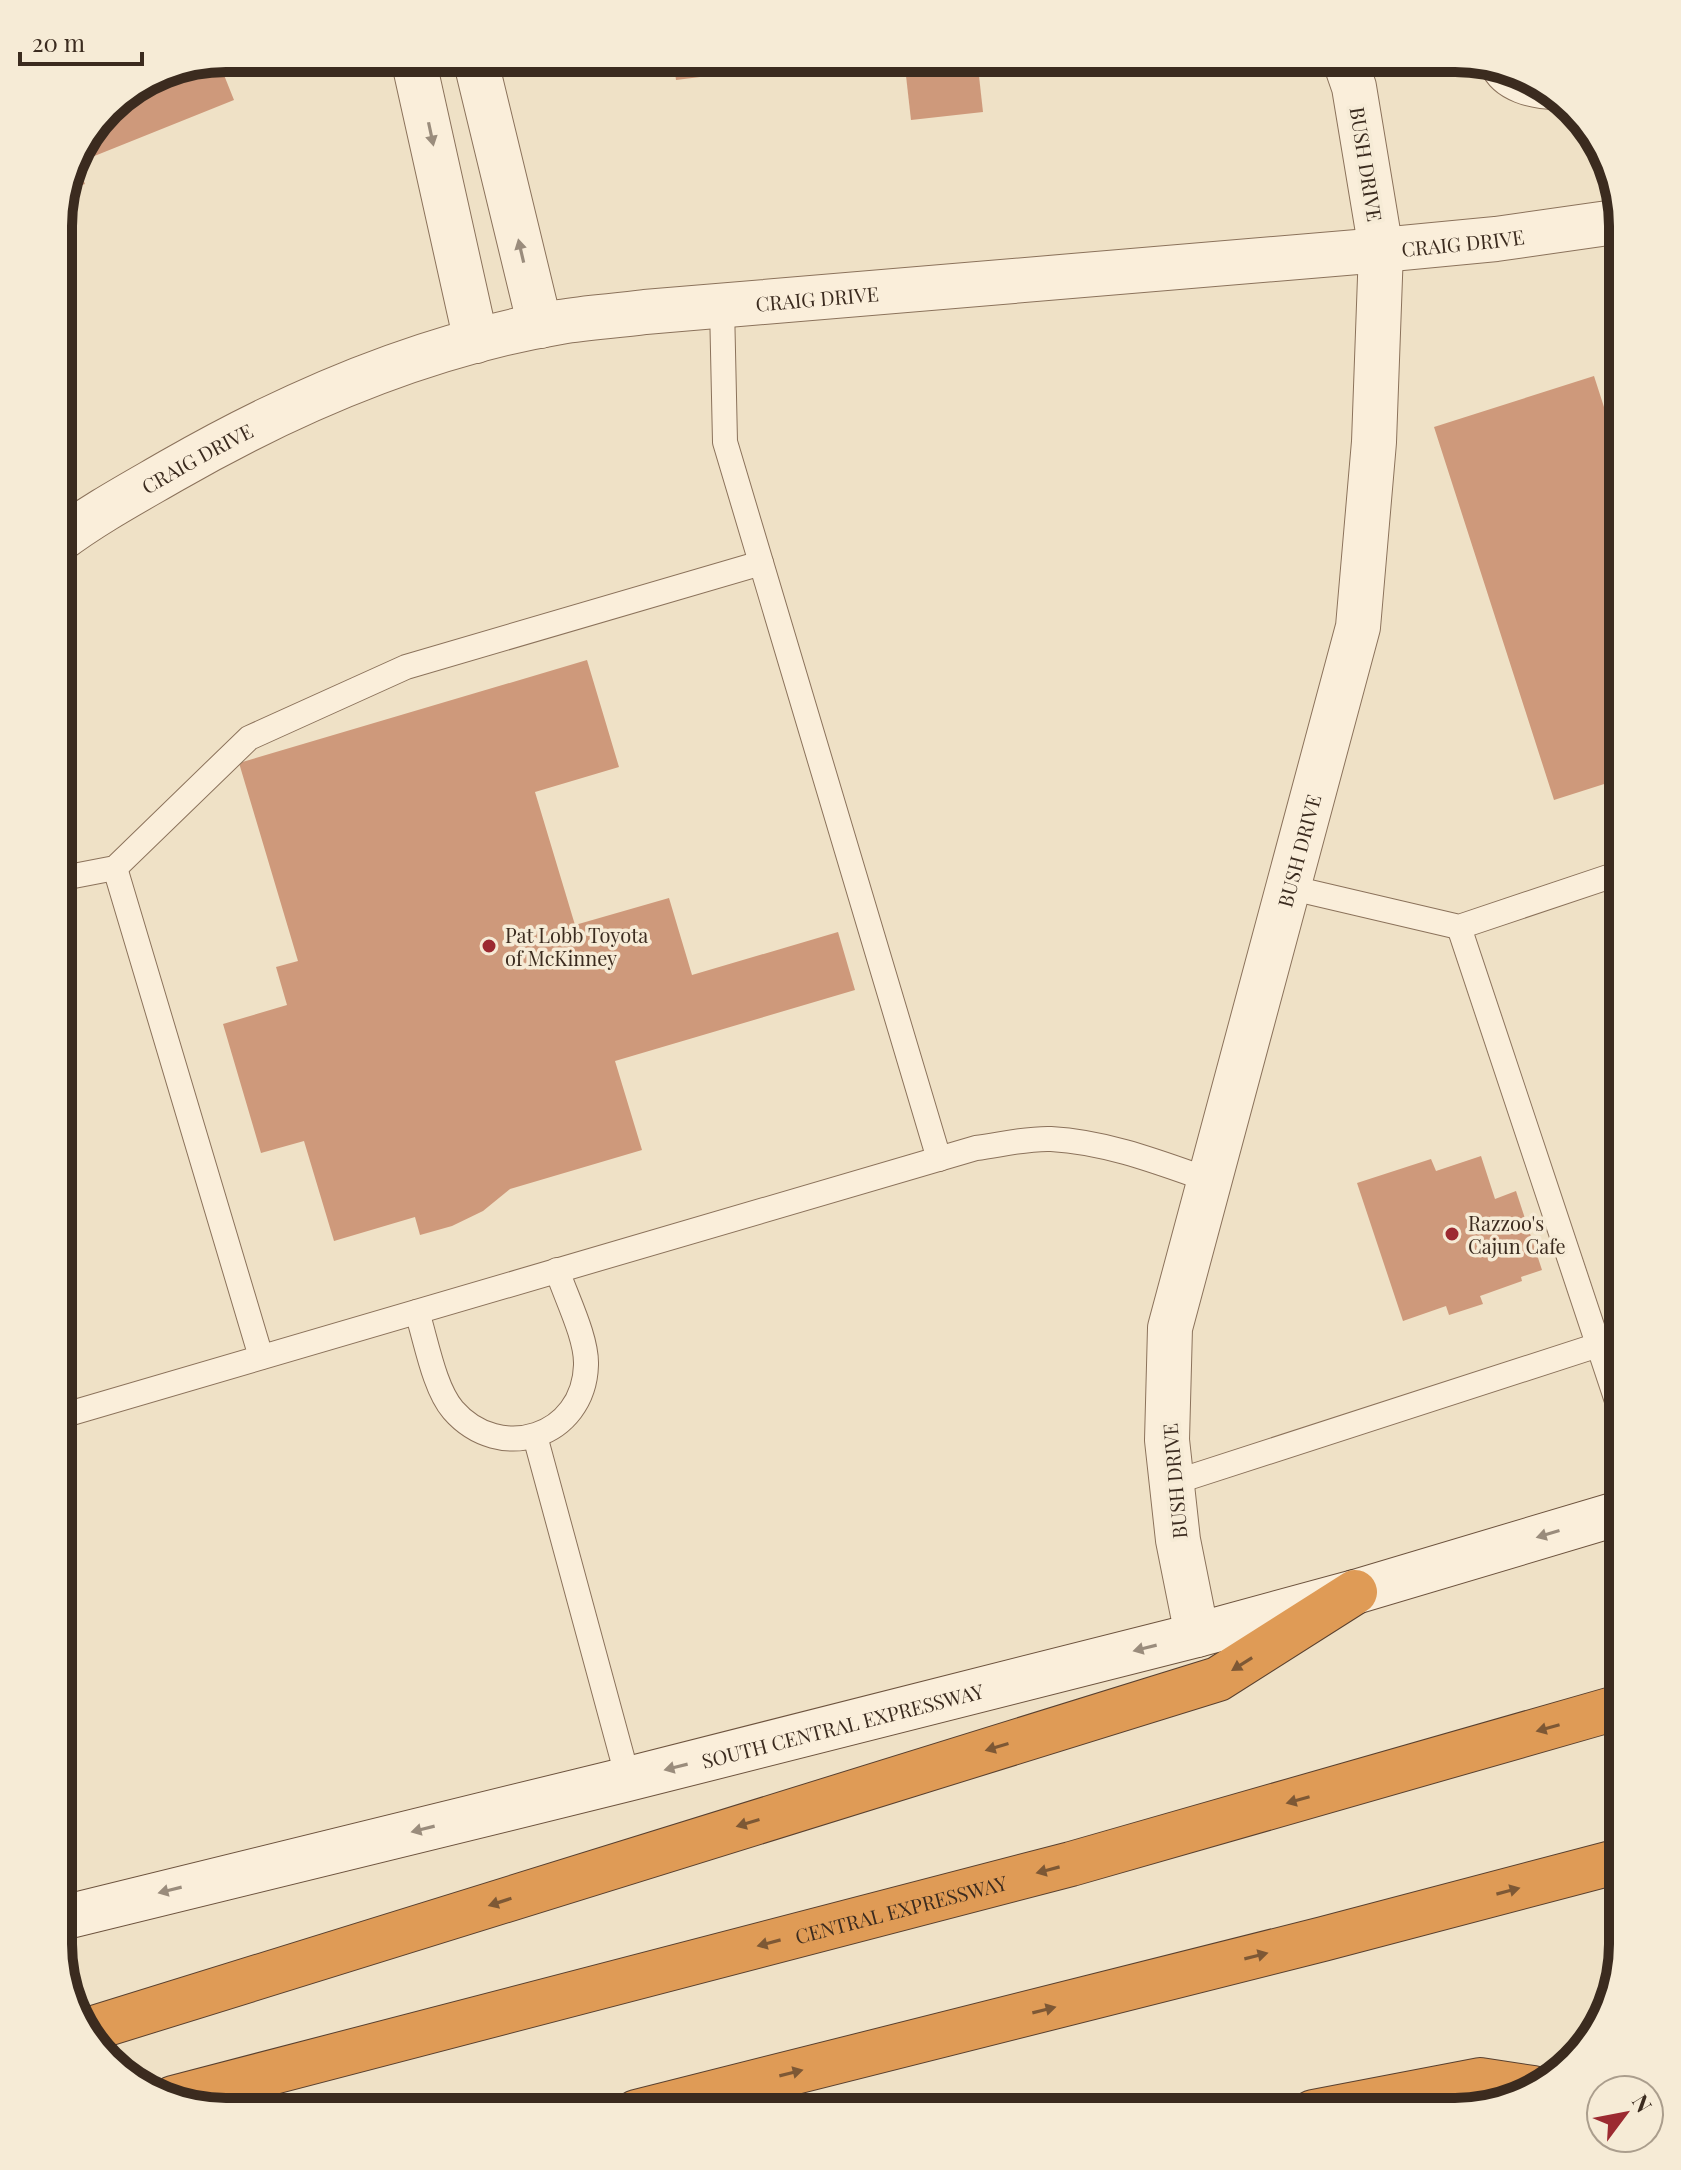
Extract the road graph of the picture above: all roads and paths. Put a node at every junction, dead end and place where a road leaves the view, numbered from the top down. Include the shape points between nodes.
1 (416, 72) edge
2 (478, 72) edge
3 (1349, 72) edge
4 (1501, 79) edge
5 (1535, 95) edge
6 (1609, 223) edge
7 (1381, 250) junction
8 (722, 306) junction
9 (540, 326) junction
10 (476, 341) junction
11 (72, 530) edge
12 (761, 563) junction
13 (115, 868) junction
14 (72, 876) edge
15 (1609, 877) edge
16 (1288, 887) junction
17 (1459, 927) junction
18 (939, 1159) junction
19 (1209, 1180) junction
20 (557, 1270) junction
21 (417, 1312) junction
22 (1609, 1341) edge
23 (1599, 1344) junction
24 (261, 1357) junction
25 (1609, 1375) edge
26 (72, 1413) edge
27 (535, 1436) junction
28 (1172, 1483) junction
29 (1609, 1516) edge
30 (1355, 1592) junction
31 (1197, 1635) junction
32 (1609, 1710) edge
33 (628, 1779) junction
34 (1609, 1864) edge
35 (72, 1916) edge
36 (96, 2027) edge
37 (1515, 2085) edge
38 (190, 2094) edge
39 (697, 2098) edge
40 (1386, 2098) edge

1 -> 10 street
9 -> 2 street
3 - 7 street, BUSH DRIVE
4 - 5 lane
6 - 7 street, CRAIG DRIVE
7 - 8 street, CRAIG DRIVE
7 - 16 street, BUSH DRIVE via 1374,442 1358,627
8 - 9 street, CRAIG DRIVE
8 - 12 lane via 725,442
9 - 10 street, CRAIG DRIVE
10 - 11 street, CRAIG DRIVE via 345,385 213,447
12 - 13 lane via 406,667 249,738
12 - 18 lane
13 - 14 lane
13 - 24 lane
15 - 17 lane
16 - 17 lane
16 - 19 street, BUSH DRIVE
17 - 23 lane
18 - 19 lane via 976,1148 1048,1139 1090,1143
18 - 20 lane
19 - 28 street, BUSH DRIVE via 1170,1328 1167,1440
20 - 21 lane
20 - 27 lane via 587,1362 573,1408
21 - 24 lane
21 - 27 lane via 439,1385 466,1424 487,1436
22 - 23 lane
23 - 25 lane
23 - 28 lane
24 - 26 lane
27 - 33 lane
28 - 31 street, BUSH DRIVE
29 -> 30 street, SOUTH CENTRAL EXPRESSWAY
30 - 31 street, SOUTH CENTRAL EXPRESSWAY
30 -> 36 highway via 1218,1679
31 -> 33 street, SOUTH CENTRAL EXPRESSWAY
32 -> 38 highway, CENTRAL EXPRESSWAY via 1071,1864
33 -> 35 street, SOUTH CENTRAL EXPRESSWAY
39 -> 34 highway
37 - 40 highway via 1480,2080

